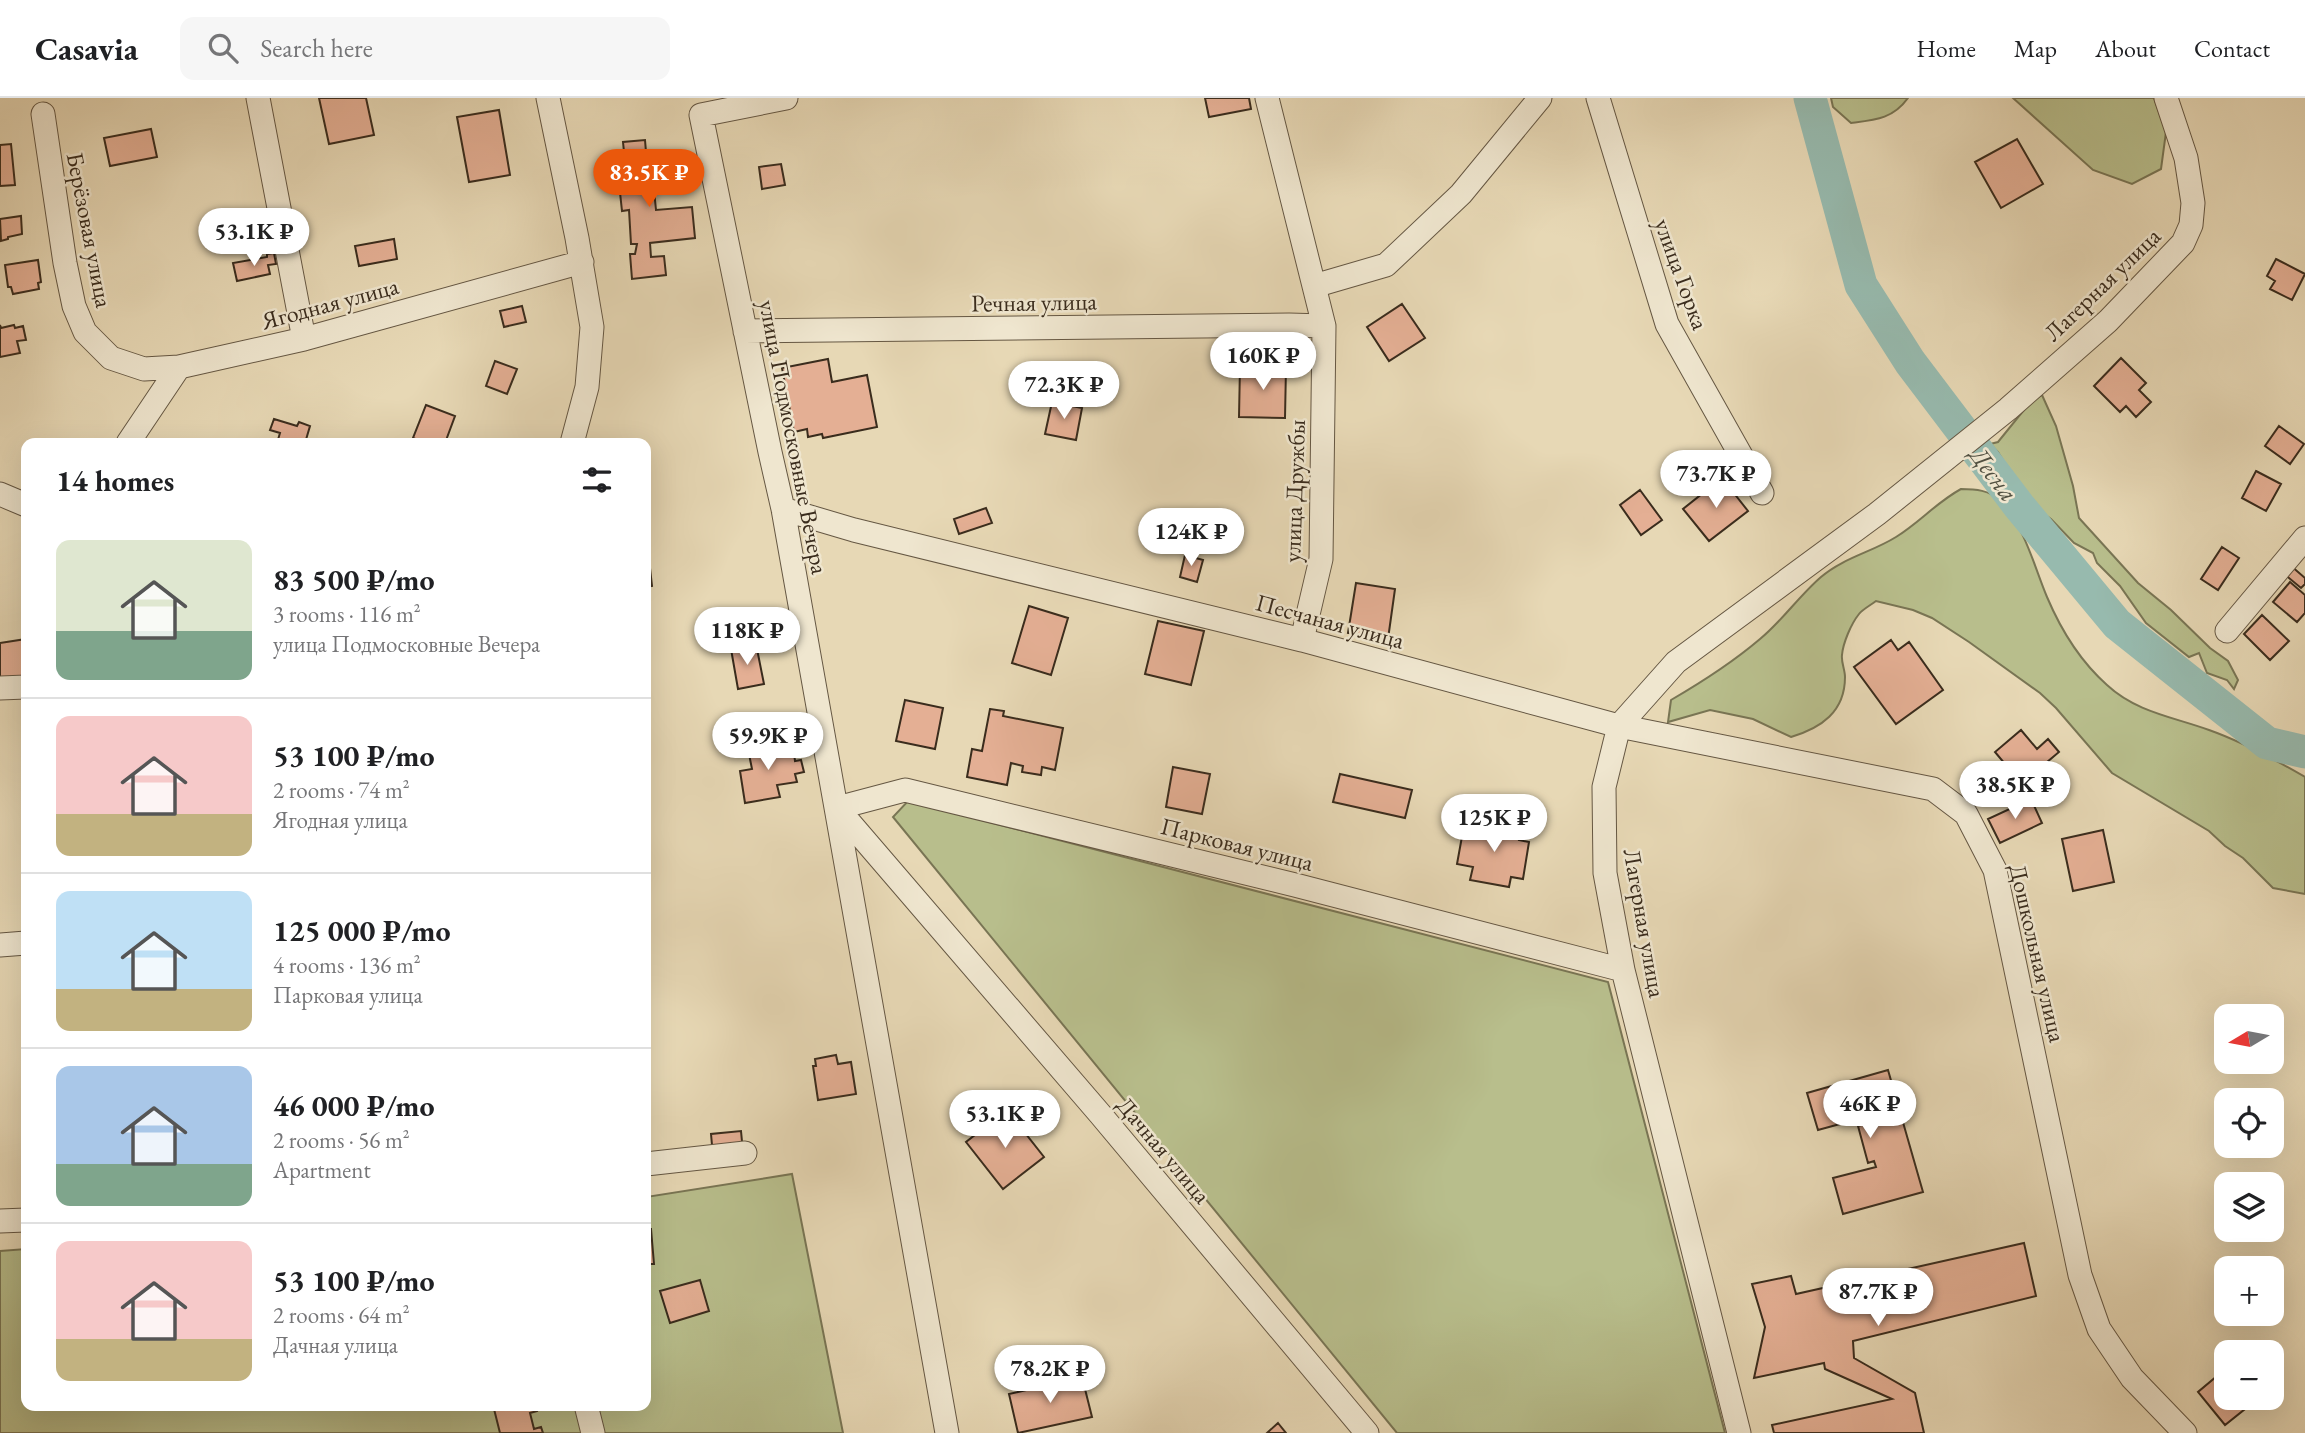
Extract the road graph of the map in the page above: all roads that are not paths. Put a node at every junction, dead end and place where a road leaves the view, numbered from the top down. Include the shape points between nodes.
1 (258, 98) edge
2 (548, 98) edge
3 (786, 98) edge
4 (1267, 98) edge
5 (1541, 98) edge
6 (1598, 98) edge
7 (2166, 98) edge
8 (43, 114) dead end
9 (582, 262) junction
10 (1314, 286) junction
11 (1324, 326) junction
12 (745, 331) junction
13 (304, 340) junction
14 (179, 367) junction
15 (131, 438) edge
16 (573, 438) edge
17 (1762, 493) dead end
18 (0, 494) edge
19 (21, 503) edge
20 (783, 509) junction
21 (2305, 538) edge
22 (2227, 631) dead end
23 (1302, 640) junction
24 (21, 687) edge
25 (0, 688) edge
26 (1619, 726) junction
27 (837, 808) junction
28 (21, 943) edge
29 (0, 944) edge
30 (1623, 970) junction
31 (745, 1153) dead end
32 (651, 1163) edge
33 (21, 1220) edge
34 (0, 1221) edge
35 (588, 1411) edge
36 (593, 1433) edge
37 (947, 1433) edge
38 (1367, 1433) edge
39 (1739, 1433) edge
40 (2185, 1433) edge

1 - 13 street
2 - 9 street
3 - 12 street, улица Подмосковные Вечера via 701,115
4 - 10 street, улица Дружбы
5 - 10 street via 1461,194 1386,265
6 - 17 street, улица Горка via 1667,324
7 - 26 street, Лагерная улица via 2186,158 2193,203 2183,243 2108,321 2008,409 1877,514 1676,662
8 - 14 street, Берёзовая улица via 65,263 85,332 111,358 144,369
9 - 13 street, Ягодная улица
9 - 16 street via 592,327 587,387
10 - 11 street, улица Дружбы
11 - 12 street, Речная улица
11 - 23 street, улица Дружбы via 1321,559
12 - 20 street, улица Подмосковные Вечера
13 - 14 street, Ягодная улица
14 - 15 street
18 - 19 street
20 - 23 street, Песчаная улица
20 - 27 street, улица Подмосковные Вечера
21 - 22 street
23 - 26 street, Песчаная улица
24 - 25 street
26 - 30 street, Лагерная улица via 1604,788 1605,873
26 - 40 street, Дошкольная улица via 1933,789 1966,814 1996,870 2080,1275 2099,1329 2132,1378
27 - 30 street, Парковая улица via 905,790
27 - 37 street, улица Подмосковные Вечера
27 - 38 street, Дачная улица
28 - 29 street
30 - 39 street, Лагерная улица
31 - 32 street
33 - 34 street
35 - 36 street

